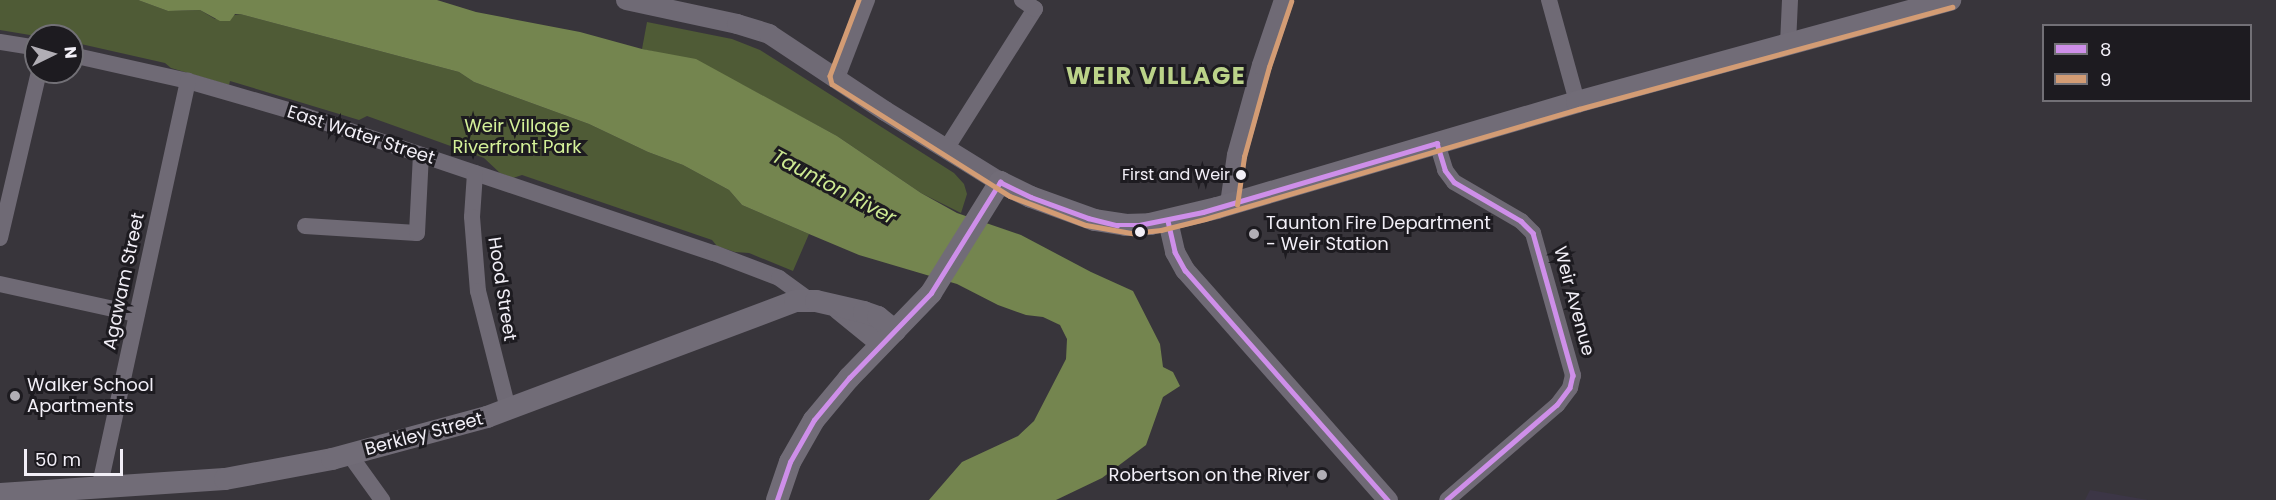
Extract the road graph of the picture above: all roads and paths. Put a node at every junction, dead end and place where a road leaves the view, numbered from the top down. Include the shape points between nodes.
1 (626, 0) edge
2 (867, 0) edge
3 (1022, 0) edge
4 (1284, 0) edge
5 (1549, 0) edge
6 (1790, 0) edge
7 (1950, 0) edge
8 (0, 42) edge
9 (1788, 44) junction
10 (24, 46) edge
11 (84, 58) edge
12 (837, 78) junction
13 (188, 81) junction
14 (36, 84) edge
15 (1577, 102) junction
16 (1437, 143) junction
17 (946, 149) junction
18 (421, 154) junction
19 (475, 173) junction
20 (1000, 182) junction
21 (1230, 204) junction
22 (1168, 221) junction
23 (305, 226) dead end
24 (0, 238) edge
25 (0, 284) edge
26 (819, 302) junction
27 (137, 315) junction
28 (888, 337) junction
29 (508, 409) junction
30 (349, 454) junction
31 (99, 489) junction
32 (0, 494) edge
33 (382, 500) edge
34 (777, 500) edge
35 (1388, 500) edge
36 (1447, 500) edge

1 - 12 street via 759,30
2 - 12 street
3 - 17 street via 1035,9
4 - 21 street via 1237,155
5 - 15 street
6 - 9 street
7 - 9 main road
8 - 10 street
9 - 15 main road
11 - 13 street, East Water Street
12 - 17 street
13 - 18 street, East Water Street
13 - 27 street, Agawam Street
14 - 24 street
15 - 16 main road
16 - 21 main road
16 - 36 street, Weir Avenue via 1445,170 1454,182 1521,221 1533,233 1573,369 1572,384 1562,400
17 - 20 street
18 - 19 street, East Water Street
18 - 23 street via 417,233
19 - 26 street, East Water Street via 771,274
19 - 29 street, Hood Street via 472,217 478,291
20 - 22 main road via 1047,204 1102,222 1132,226
20 - 28 main road via 936,285
21 - 22 main road
22 - 35 street via 1175,252 1185,270
25 - 27 street
26 - 28 main road, East Water Street via 878,317
26 - 29 main road, Berkley Street via 771,308
27 - 31 street, Agawam Street
28 - 34 main road via 809,428 790,462
29 - 30 main road, Berkley Street
30 - 31 main road, Berkley Street via 225,479
30 - 33 street
31 - 32 main road, Berkley Street

